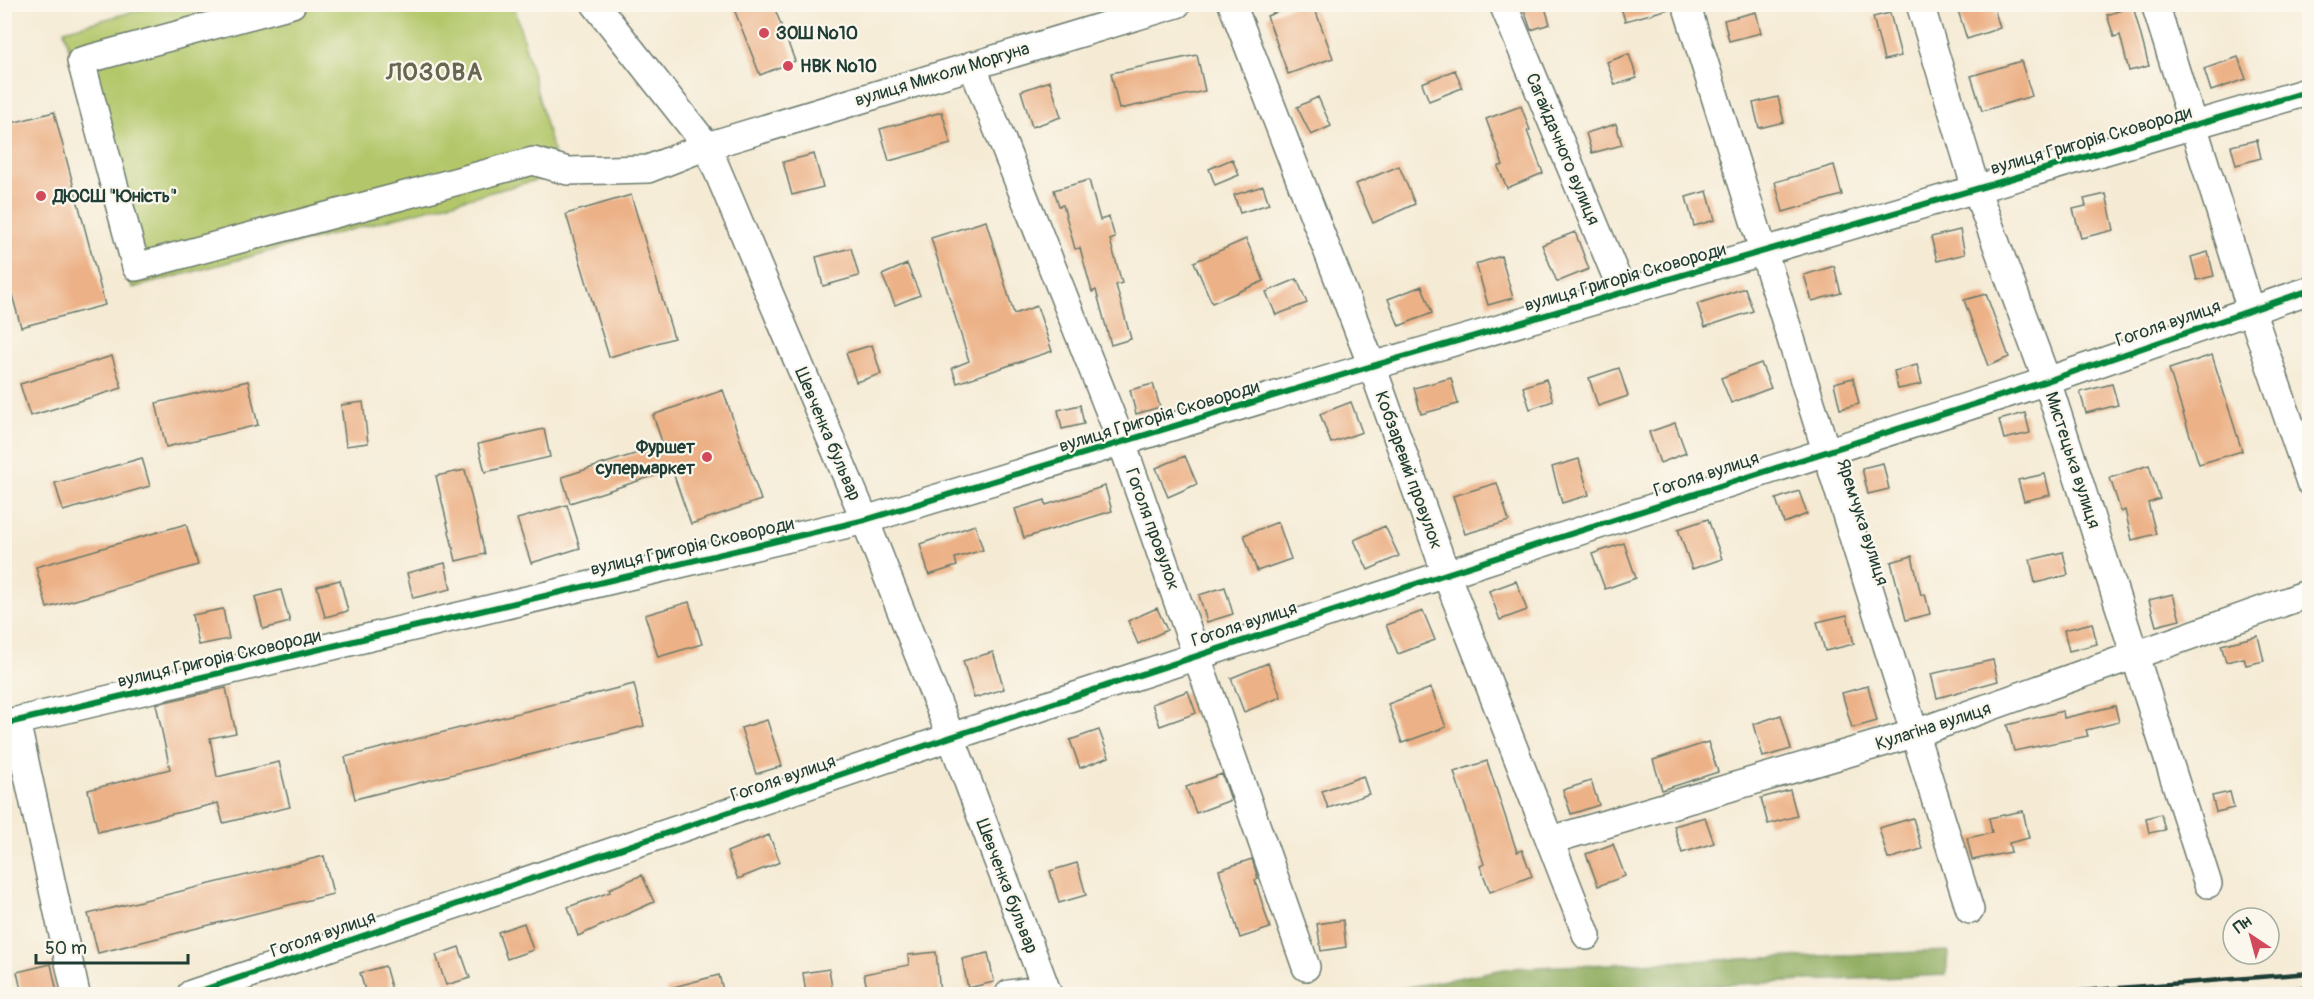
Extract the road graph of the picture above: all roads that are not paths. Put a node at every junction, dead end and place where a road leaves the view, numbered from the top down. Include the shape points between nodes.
1 (292, 4) edge
2 (595, 4) edge
3 (1177, 4) edge
4 (1232, 4) edge
5 (1503, 4) edge
6 (1686, 4) edge
7 (1920, 4) edge
8 (2155, 4) edge
9 (1112, 13) edge
10 (972, 65) junction
11 (2310, 91) edge
12 (2193, 125) junction
13 (707, 146) junction
14 (1976, 189) junction
15 (1765, 252) junction
16 (2310, 290) edge
17 (1623, 293) junction
18 (2251, 310) junction
19 (1372, 366) junction
20 (2048, 381) junction
21 (1122, 443) junction
22 (1824, 451) junction
23 (2310, 482) edge
24 (865, 520) junction
25 (1446, 574) junction
26 (2310, 593) edge
27 (1198, 655) junction
28 (2135, 655) junction
29 (10, 722) edge
30 (1916, 733) junction
31 (951, 736) junction
32 (1551, 840) junction
33 (2208, 884) dead end
34 (1970, 910) dead end
35 (1587, 936) dead end
36 (1306, 966) dead end
37 (1047, 992) edge
38 (76, 994) edge
39 (191, 994) edge
40 (1009, 994) edge

1 - 13 street, вулиця Миколи Моргуна via 81,61 136,267 533,161 567,171 648,169
2 - 13 street, Шевченка бульвар
3 - 9 street, вулиця Миколи Моргуна
4 - 19 street, Кобзаревий провулок
5 - 17 street, Сагайдачного вулиця
6 - 15 street, Яремчука вулиця
7 - 14 street, Мистецька вулиця
8 - 12 street
9 - 10 street, вулиця Миколи Моргуна
10 - 13 street, вулиця Миколи Моргуна
10 - 21 street, Гоголя провулок
11 - 12 street, вулиця Григорія Сковороди
12 - 14 street, вулиця Григорія Сковороди
12 - 18 street
13 - 24 street, Шевченка бульвар
14 - 15 street, вулиця Григорія Сковороди
14 - 20 street, Мистецька вулиця
15 - 17 street, вулиця Григорія Сковороди
15 - 22 street, Яремчука вулиця
16 - 18 street, Гоголя вулиця
17 - 19 street, вулиця Григорія Сковороди
18 - 20 street, Гоголя вулиця
18 - 23 street
19 - 21 street, вулиця Григорія Сковороди
19 - 25 street, Кобзаревий провулок
20 - 22 street, Гоголя вулиця
20 - 28 street, Мистецька вулиця
21 - 24 street, вулиця Григорія Сковороди
21 - 27 street, Гоголя провулок
22 - 25 street, Гоголя вулиця
22 - 30 street, Яремчука вулиця
24 - 29 street, вулиця Григорія Сковороди
24 - 31 street, Шевченка бульвар
25 - 27 street, Гоголя вулиця
25 - 32 street, Кобзаревий провулок
26 - 28 street, Кулагіна вулиця
27 - 31 street, Гоголя вулиця
27 - 36 street, Гоголя провулок
28 - 30 street, Кулагіна вулиця
28 - 33 street, Мистецька вулиця
29 - 38 street
30 - 32 street, Кулагіна вулиця
30 - 34 street, Яремчука вулиця
31 - 37 street, Шевченка бульвар
31 - 39 street, Гоголя вулиця
32 - 35 street, Кобзаревий провулок
37 - 40 street

